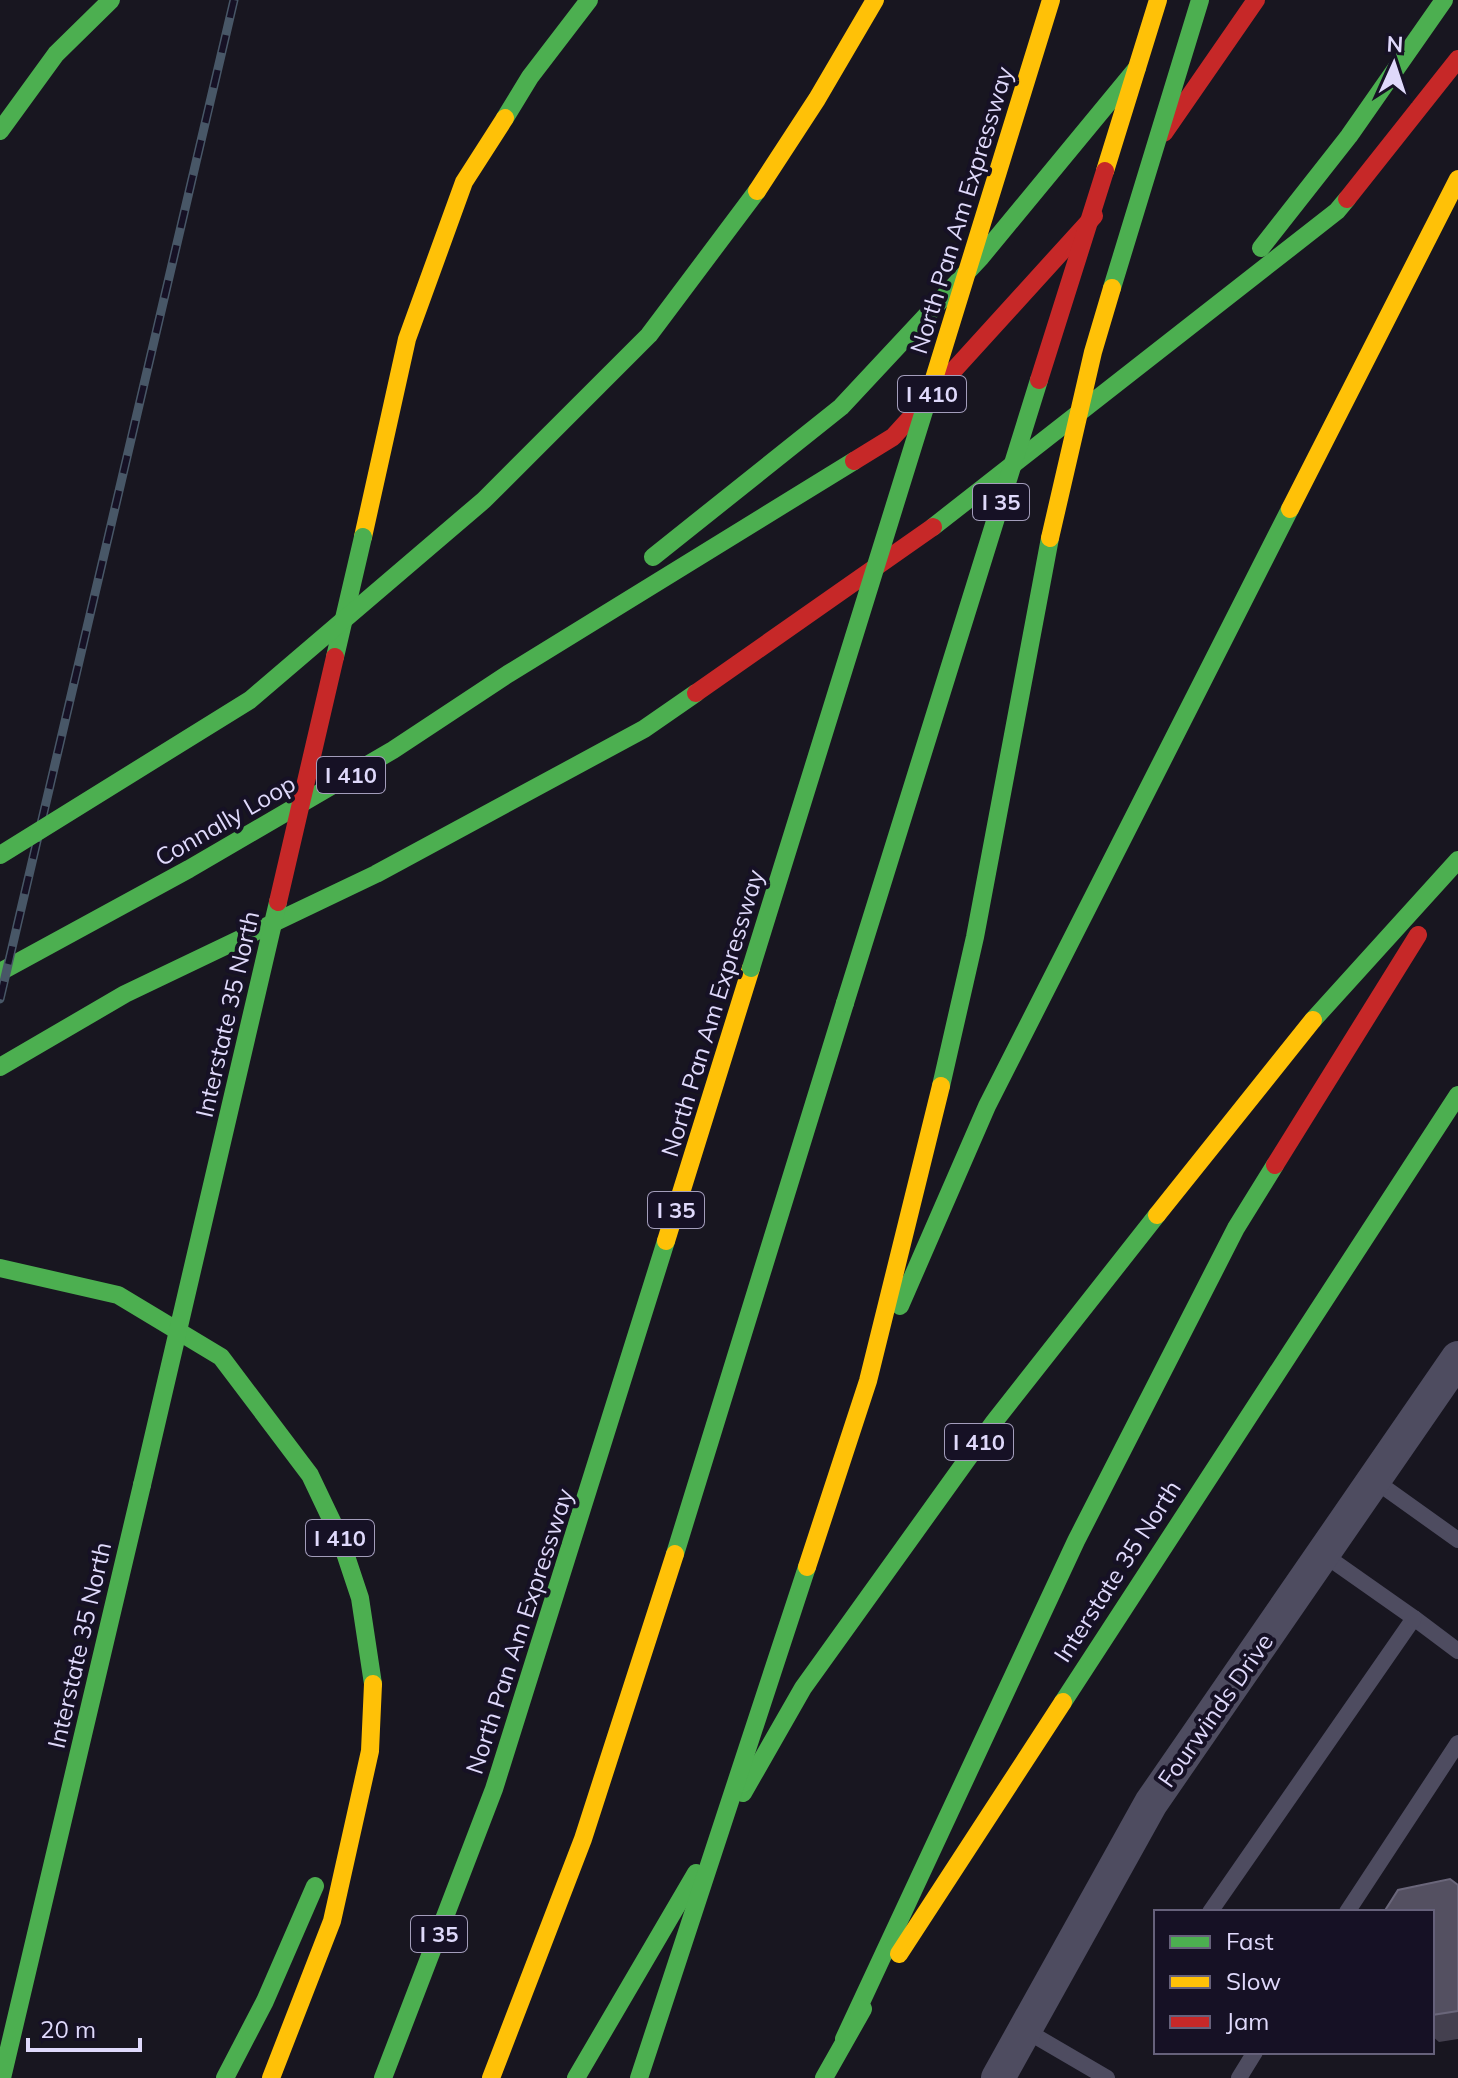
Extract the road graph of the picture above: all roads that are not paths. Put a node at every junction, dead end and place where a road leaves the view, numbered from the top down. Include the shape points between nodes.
1 (111, 0) edge
2 (589, 0) edge
3 (875, 0) edge
4 (1051, 0) edge
5 (1158, 0) edge
6 (1193, 0) edge
7 (1200, 0) edge
8 (1256, 0) edge
9 (1444, 0) edge
10 (1458, 59) edge
11 (0, 131) edge
12 (1458, 179) edge
13 (1154, 354) junction
14 (508, 674) junction
15 (0, 855) edge
16 (1458, 860) edge
17 (189, 869) junction
18 (1458, 871) edge
19 (0, 961) edge
20 (0, 972) edge
21 (0, 1067) edge
22 (1458, 1095) edge
23 (0, 1268) edge
24 (1458, 1358) edge
25 (868, 1381) junction
26 (1374, 1480) junction
27 (1458, 1540) edge
28 (1323, 1554) junction
29 (1414, 1618) junction
30 (1458, 1651) edge
31 (1458, 1743) edge
32 (370, 1751) junction
33 (1211, 1910) edge
34 (1348, 1910) edge
35 (1025, 2030) junction
36 (844, 2039) junction
37 (1254, 2054) edge
38 (2, 2078) edge
39 (225, 2078) edge
40 (271, 2078) edge
41 (383, 2078) edge
42 (491, 2078) edge
43 (576, 2078) edge
44 (639, 2078) edge
45 (824, 2078) edge
46 (998, 2078) edge
47 (1107, 2078) edge
48 (1239, 2078) edge

1 - 11 main road via 56,54
2 - 38 main road, Interstate 35 North, bridge via 530,77 464,182 407,339
3 - 15 main road, bridge via 746,207 649,335 484,500 250,700
4 - 41 main road, North Pan Am Expressway / I 35, bridge via 494,1789
5 - 42 main road, I 35, bridge via 583,1839
6 - 14 main road via 981,257 841,407
7 - 25 main road, bridge via 1093,352 1057,498 972,952
8 - 14 main road, I 410 via 1150,154 893,437
9 - 13 main road via 1274,234
10 - 13 main road via 1337,211
12 - 25 main road, bridge via 987,1106
13 - 21 main road via 951,514 644,729 376,874 125,994
14 - 17 main road, Connally Loop / I 410 via 393,750
16 - 43 main road, I 410 via 1291,1045 994,1422 803,1688
17 - 19 main road
17 - 20 main road, Connally Loop / I 410
18 - 36 main road via 1236,1228 1076,1541
22 - 36 main road, Interstate 35 North
23 - 32 main road, I 410 via 118,1295 221,1357 275,1424 310,1475 340,1538 360,1598 373,1672
24 - 26 street, Fourwinds Drive
25 - 44 main road, bridge
26 - 27 lane
26 - 28 street, Fourwinds Drive
28 - 29 lane
28 - 35 street, Fourwinds Drive via 1151,1803
29 - 30 lane
29 - 33 lane
31 - 34 lane
32 - 39 main road via 296,1932
32 - 40 main road, I 410 via 332,1921
35 - 46 street, Fourwinds Drive
35 - 47 lane
36 - 45 main road, Interstate 35 North
37 - 48 lane

